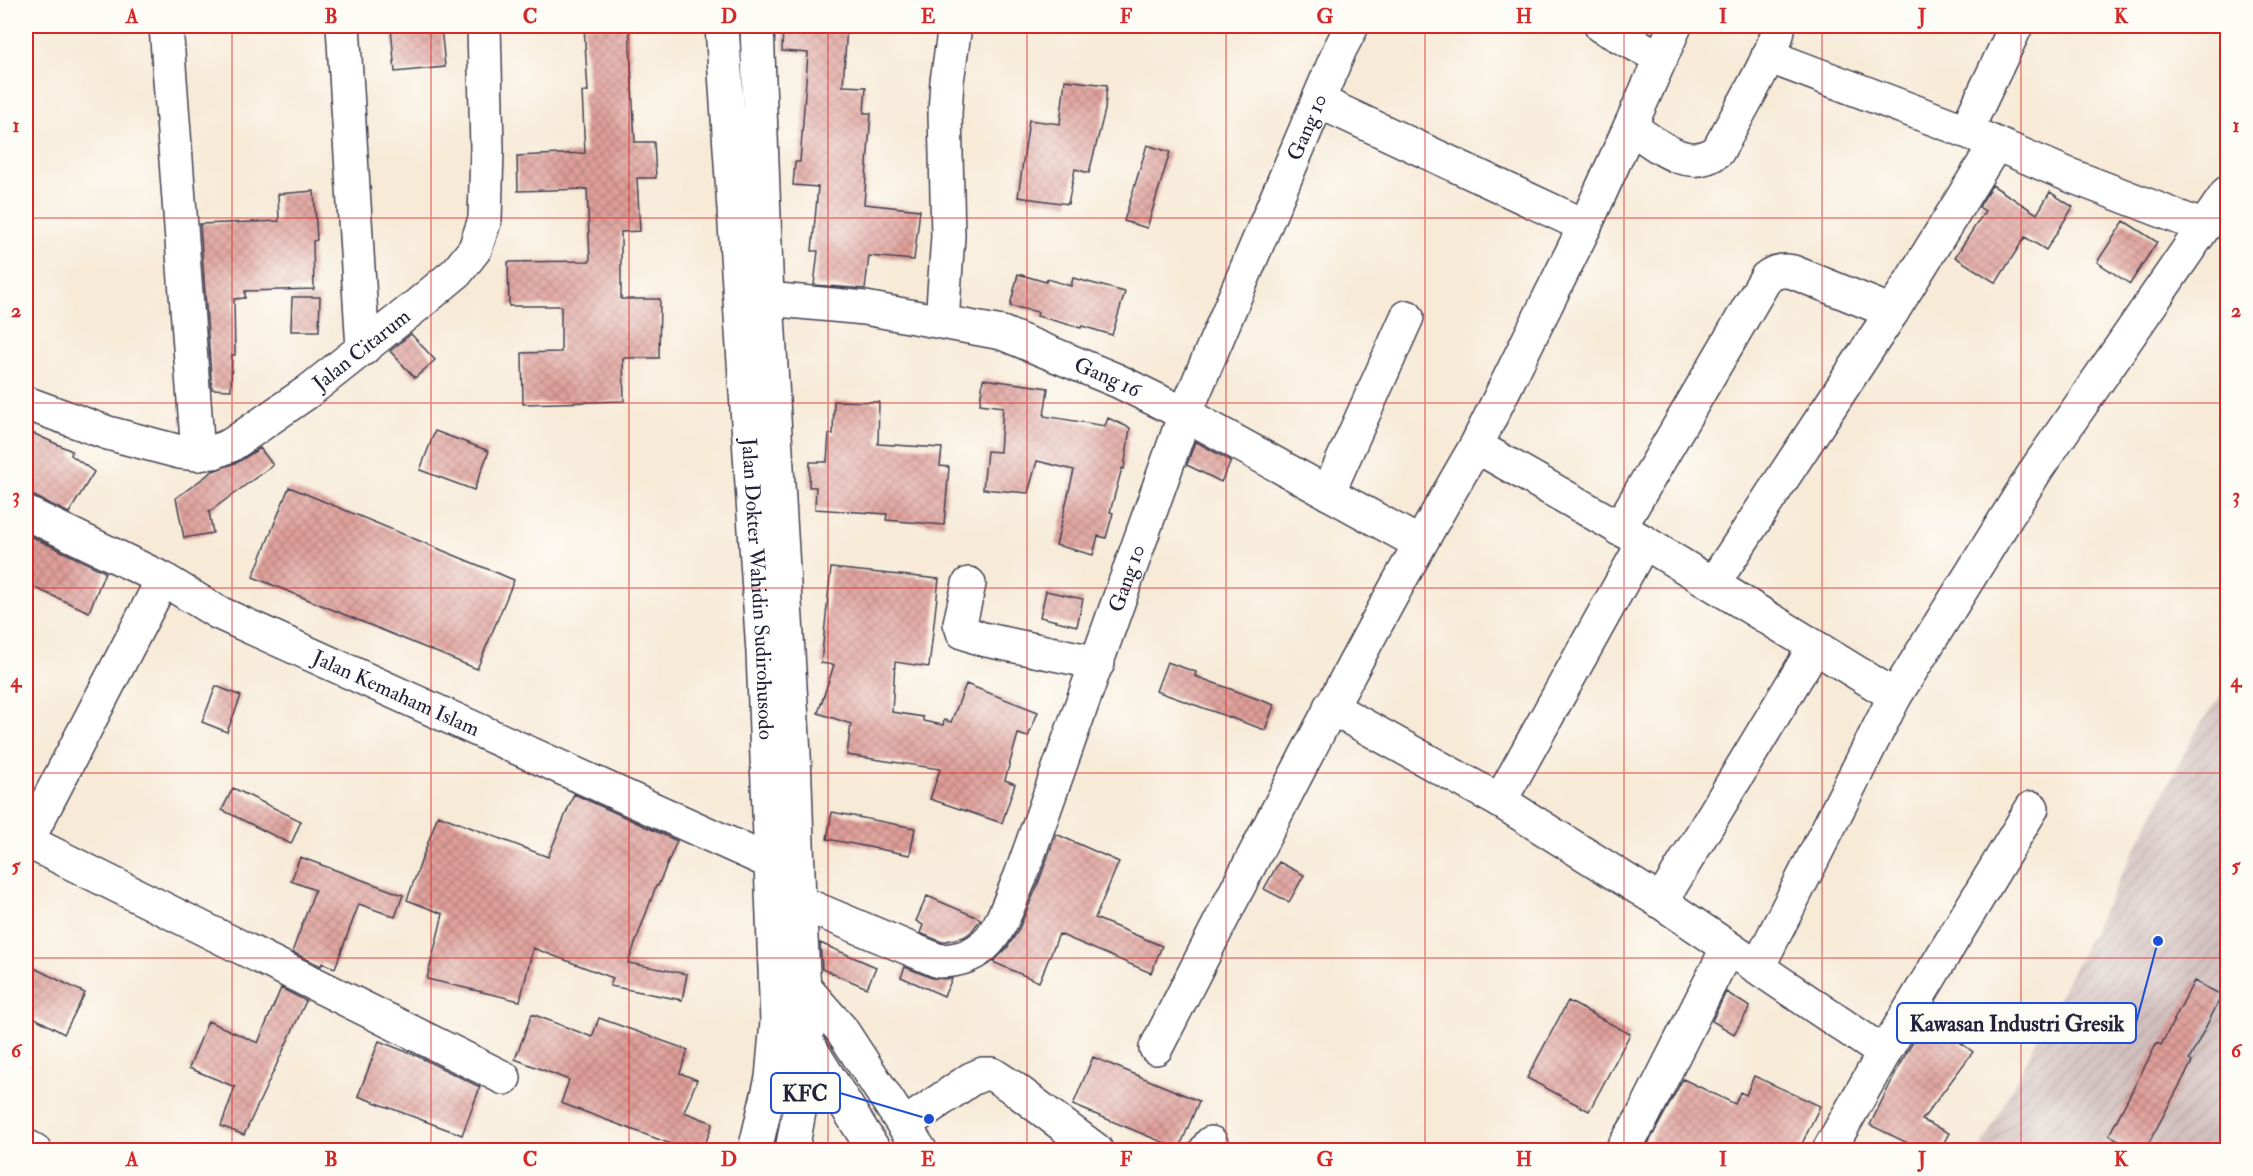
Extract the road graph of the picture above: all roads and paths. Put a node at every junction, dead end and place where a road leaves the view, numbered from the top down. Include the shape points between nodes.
1 (166, 26) edge
2 (343, 26) edge
3 (484, 26) edge
4 (722, 26) edge
5 (757, 26) edge
6 (955, 26) edge
7 (1352, 26) edge
8 (1601, 26) edge
9 (1675, 26) edge
10 (1778, 26) edge
11 (2016, 26) edge
12 (1768, 56) junction
13 (1661, 58) junction
14 (1318, 101) junction
15 (1630, 128) junction
16 (1966, 130) junction
17 (1996, 144) junction
18 (2228, 192) edge
19 (1586, 226) junction
20 (2204, 227) junction
21 (767, 299) junction
22 (1892, 312) junction
23 (1407, 317) dead end
24 (942, 321) junction
25 (363, 349) junction
26 (26, 403) edge
27 (1185, 414) junction
28 (1476, 446) junction
29 (198, 454) junction
30 (1328, 492) junction
31 (26, 513) edge
32 (1631, 535) junction
33 (1419, 543) junction
34 (163, 579) junction
35 (969, 584) dead end
36 (1713, 585) junction
37 (1814, 648) junction
38 (1098, 663) junction
39 (1895, 696) junction
40 (1330, 707) junction
41 (1500, 801) junction
42 (2032, 808) dead end
43 (26, 842) edge
44 (772, 863) junction
45 (799, 902) junction
46 (1661, 902) junction
47 (1727, 949) junction
48 (1758, 967) junction
49 (803, 986) junction
50 (777, 1023) junction
51 (807, 1043) junction
52 (1156, 1048) dead end
53 (1884, 1053) junction
54 (504, 1078) dead end
55 (912, 1138) edge
56 (26, 1146) edge
57 (34, 1150) edge
58 (755, 1150) edge
59 (792, 1150) edge
60 (874, 1150) edge
61 (1096, 1150) edge
62 (1622, 1150) edge
63 (1829, 1150) edge

1 - 29 main road
2 - 25 main road
3 - 25 main road, Jalan Citarum via 485,219 475,249 457,272
4 - 44 main road, Jalan Dokter Wahidin Sudirohusodo via 763,652
5 - 21 main road, Jalan Dokter Wahidin Sudirohusodo
6 - 24 main road via 945,113 948,236
7 - 14 main road, Gang 10
8 - 13 main road
9 - 13 main road
10 - 12 main road via 1778,37
11 - 16 main road
12 - 15 main road via 1718,151 1710,156 1683,159
12 - 16 main road
13 - 15 main road
14 - 19 main road
14 - 27 main road, Gang 10
15 - 19 main road
16 - 17 main road
17 - 20 main road
17 - 22 main road
18 - 20 main road
19 - 28 main road
20 - 39 main road via 2038,467
21 - 24 main road, Gang 16 via 865,308
21 - 45 main road, Jalan Dokter Wahidin Sudirohusodo via 794,742
22 - 32 main road via 1793,272 1782,270 1766,278
22 - 36 main road
23 - 30 main road
24 - 27 main road, Gang 16 via 1002,333 1118,381
25 - 29 main road, Jalan Citarum via 231,445
26 - 29 main road, Jalan Citarum via 108,433 180,453
27 - 30 main road, Gang 16
27 - 38 main road, Gang 10
28 - 32 main road
28 - 33 main road
30 - 33 main road, Gang 16
31 - 34 main road, Jalan Kemaham Islam
32 - 36 main road
32 - 41 main road
33 - 40 main road
34 - 43 main road
34 - 44 main road, Jalan Kemaham Islam via 217,612
35 - 38 main road via 960,623 963,633
36 - 37 main road
37 - 39 main road
37 - 46 main road
38 - 45 main road, Gang 10 via 1020,878 993,938 975,955 939,961
39 - 48 main road
40 - 41 main road
40 - 52 main road
41 - 46 main road
42 - 53 main road
43 - 54 main road
44 - 50 main road, Jalan Dokter Wahidin Sudirohusodo
45 - 49 main road, Jalan Dokter Wahidin Sudirohusodo
46 - 47 main road
47 - 48 main road
47 - 62 main road
48 - 53 main road
49 - 51 main road, Jalan Dokter Wahidin Sudirohusodo
49 - 55 main road via 841,1029
50 - 51 main road
50 - 58 main road, Jalan Dokter Wahidin Sudirohusodo via 771,1078
51 - 59 main road, Jalan Dokter Wahidin Sudirohusodo
51 - 60 main road
53 - 63 main road
55 - 61 main road via 971,1079 992,1074
56 - 57 main road

